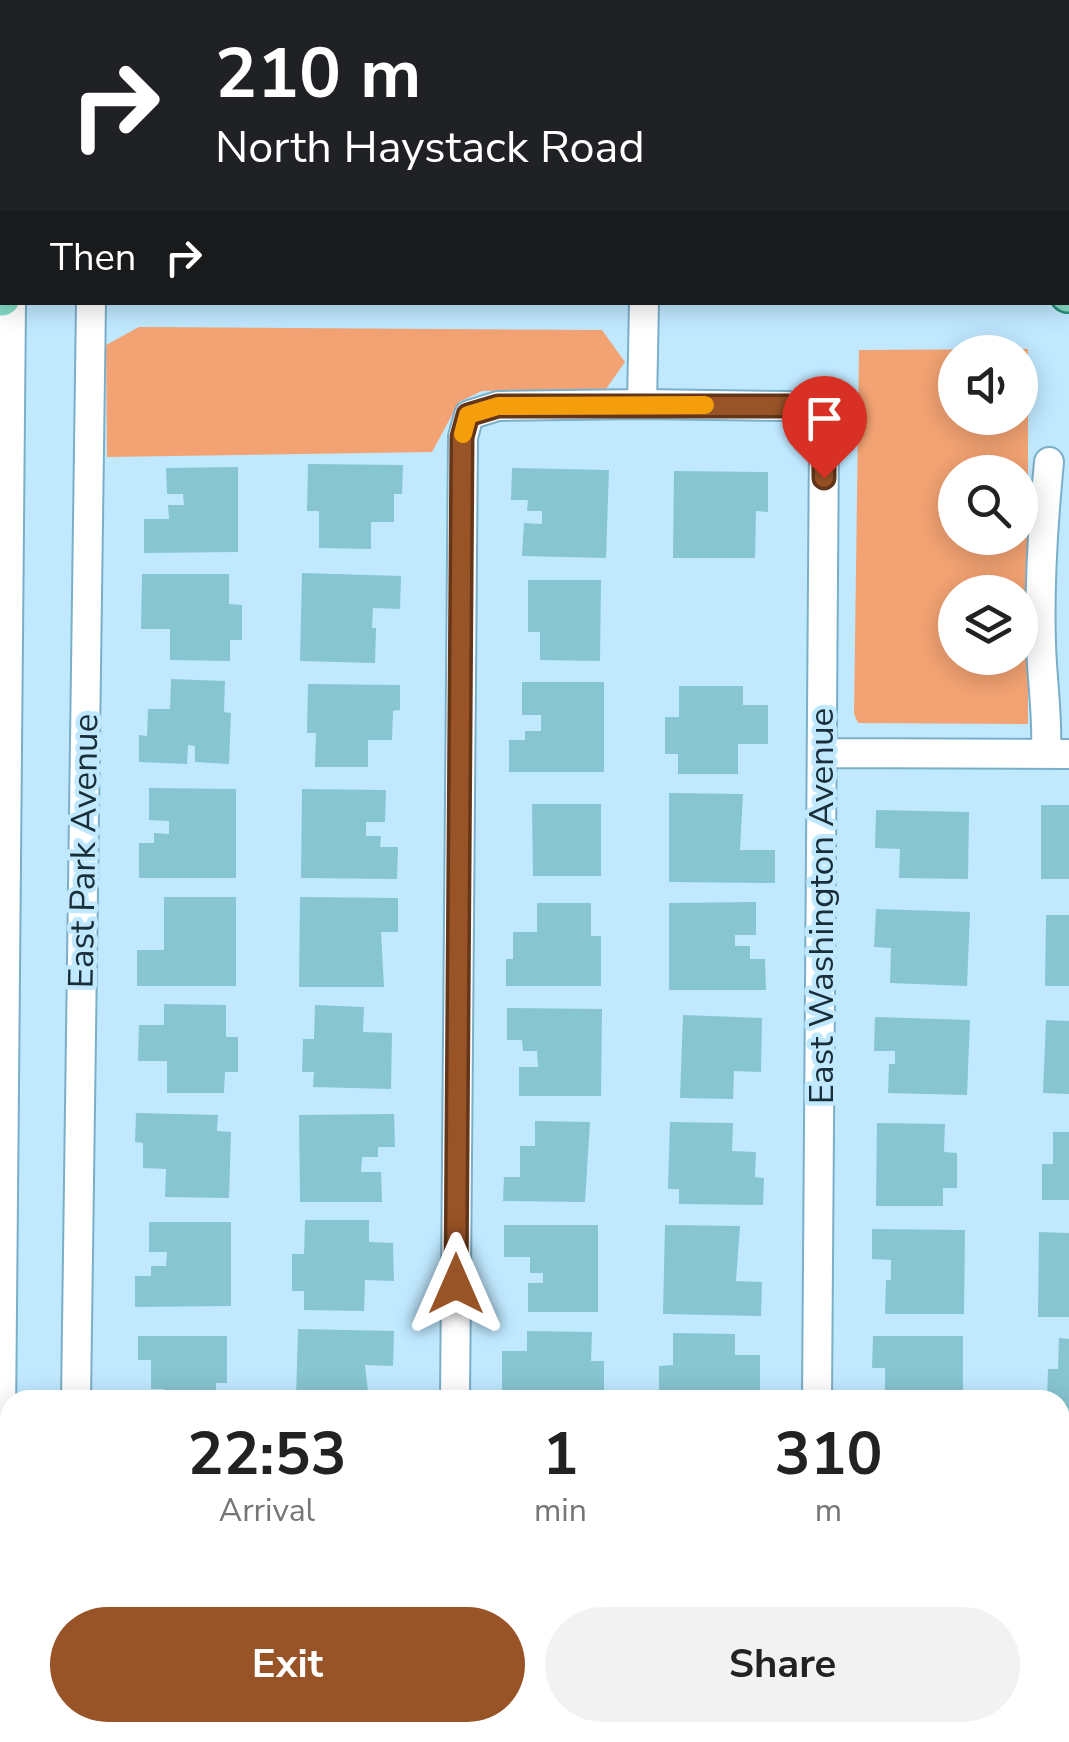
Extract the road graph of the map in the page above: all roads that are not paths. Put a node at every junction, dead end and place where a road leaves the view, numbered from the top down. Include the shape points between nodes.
1 (10, 305) edge
2 (90, 305) edge
3 (644, 305) edge
4 (642, 404) junction
5 (1049, 462) dead end
6 (822, 752) junction
7 (1057, 754) edge
8 (1, 1390) edge
9 (76, 1390) edge
10 (455, 1390) edge
11 (817, 1390) edge

1 - 8 street
2 - 9 street, East Park Avenue
3 - 4 street
4 - 6 street, East Washington Avenue via 788,406 817,414 824,439
4 - 10 street via 498,406 468,415 462,437
5 - 7 street via 1041,647
6 - 7 street
6 - 11 street, East Washington Avenue

